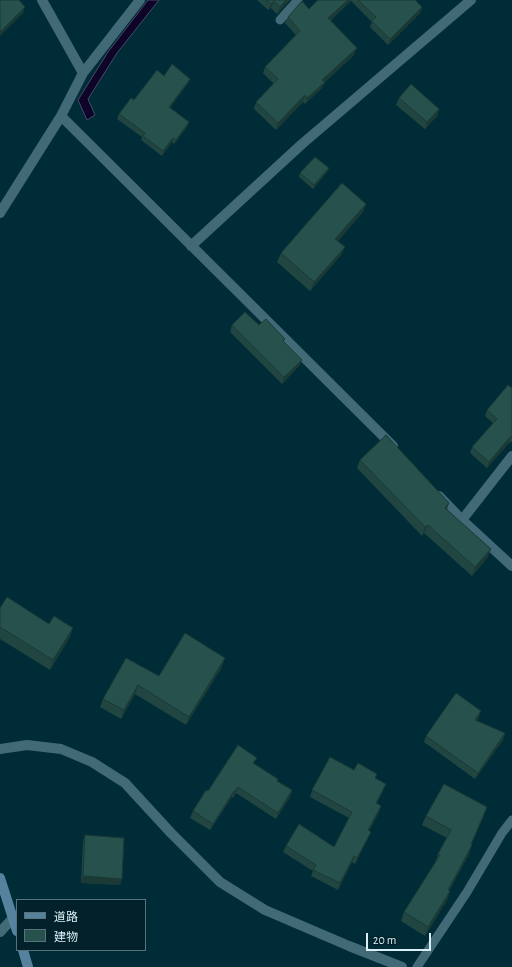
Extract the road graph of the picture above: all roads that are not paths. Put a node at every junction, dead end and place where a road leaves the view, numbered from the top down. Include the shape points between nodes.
1 (42, 0) edge
2 (140, 0) edge
3 (298, 0) edge
4 (471, 0) edge
5 (280, 20) dead end
6 (83, 73) junction
7 (61, 116) junction
8 (0, 213) edge
9 (191, 246) junction
10 (398, 451) edge
11 (512, 456) edge
12 (435, 492) edge
13 (462, 520) junction
14 (512, 566) edge
15 (0, 749) edge
16 (512, 820) edge
17 (0, 878) edge
18 (13, 918) junction
19 (16, 928) edge
20 (0, 932) edge
21 (23, 951) edge
22 (28, 967) edge
23 (402, 967) edge
24 (417, 967) edge

1 - 6 street
2 - 6 street
3 - 5 lane
4 - 9 street via 302,144
6 - 7 street
7 - 8 street
7 - 9 street
9 - 10 street
11 - 13 street
12 - 13 street
13 - 14 street
15 - 23 street via 27,745 61,749 92,762 125,783 170,833 220,882 264,910
16 - 24 lane
17 - 18 main road
18 - 19 main road
18 - 20 street
21 - 22 main road

